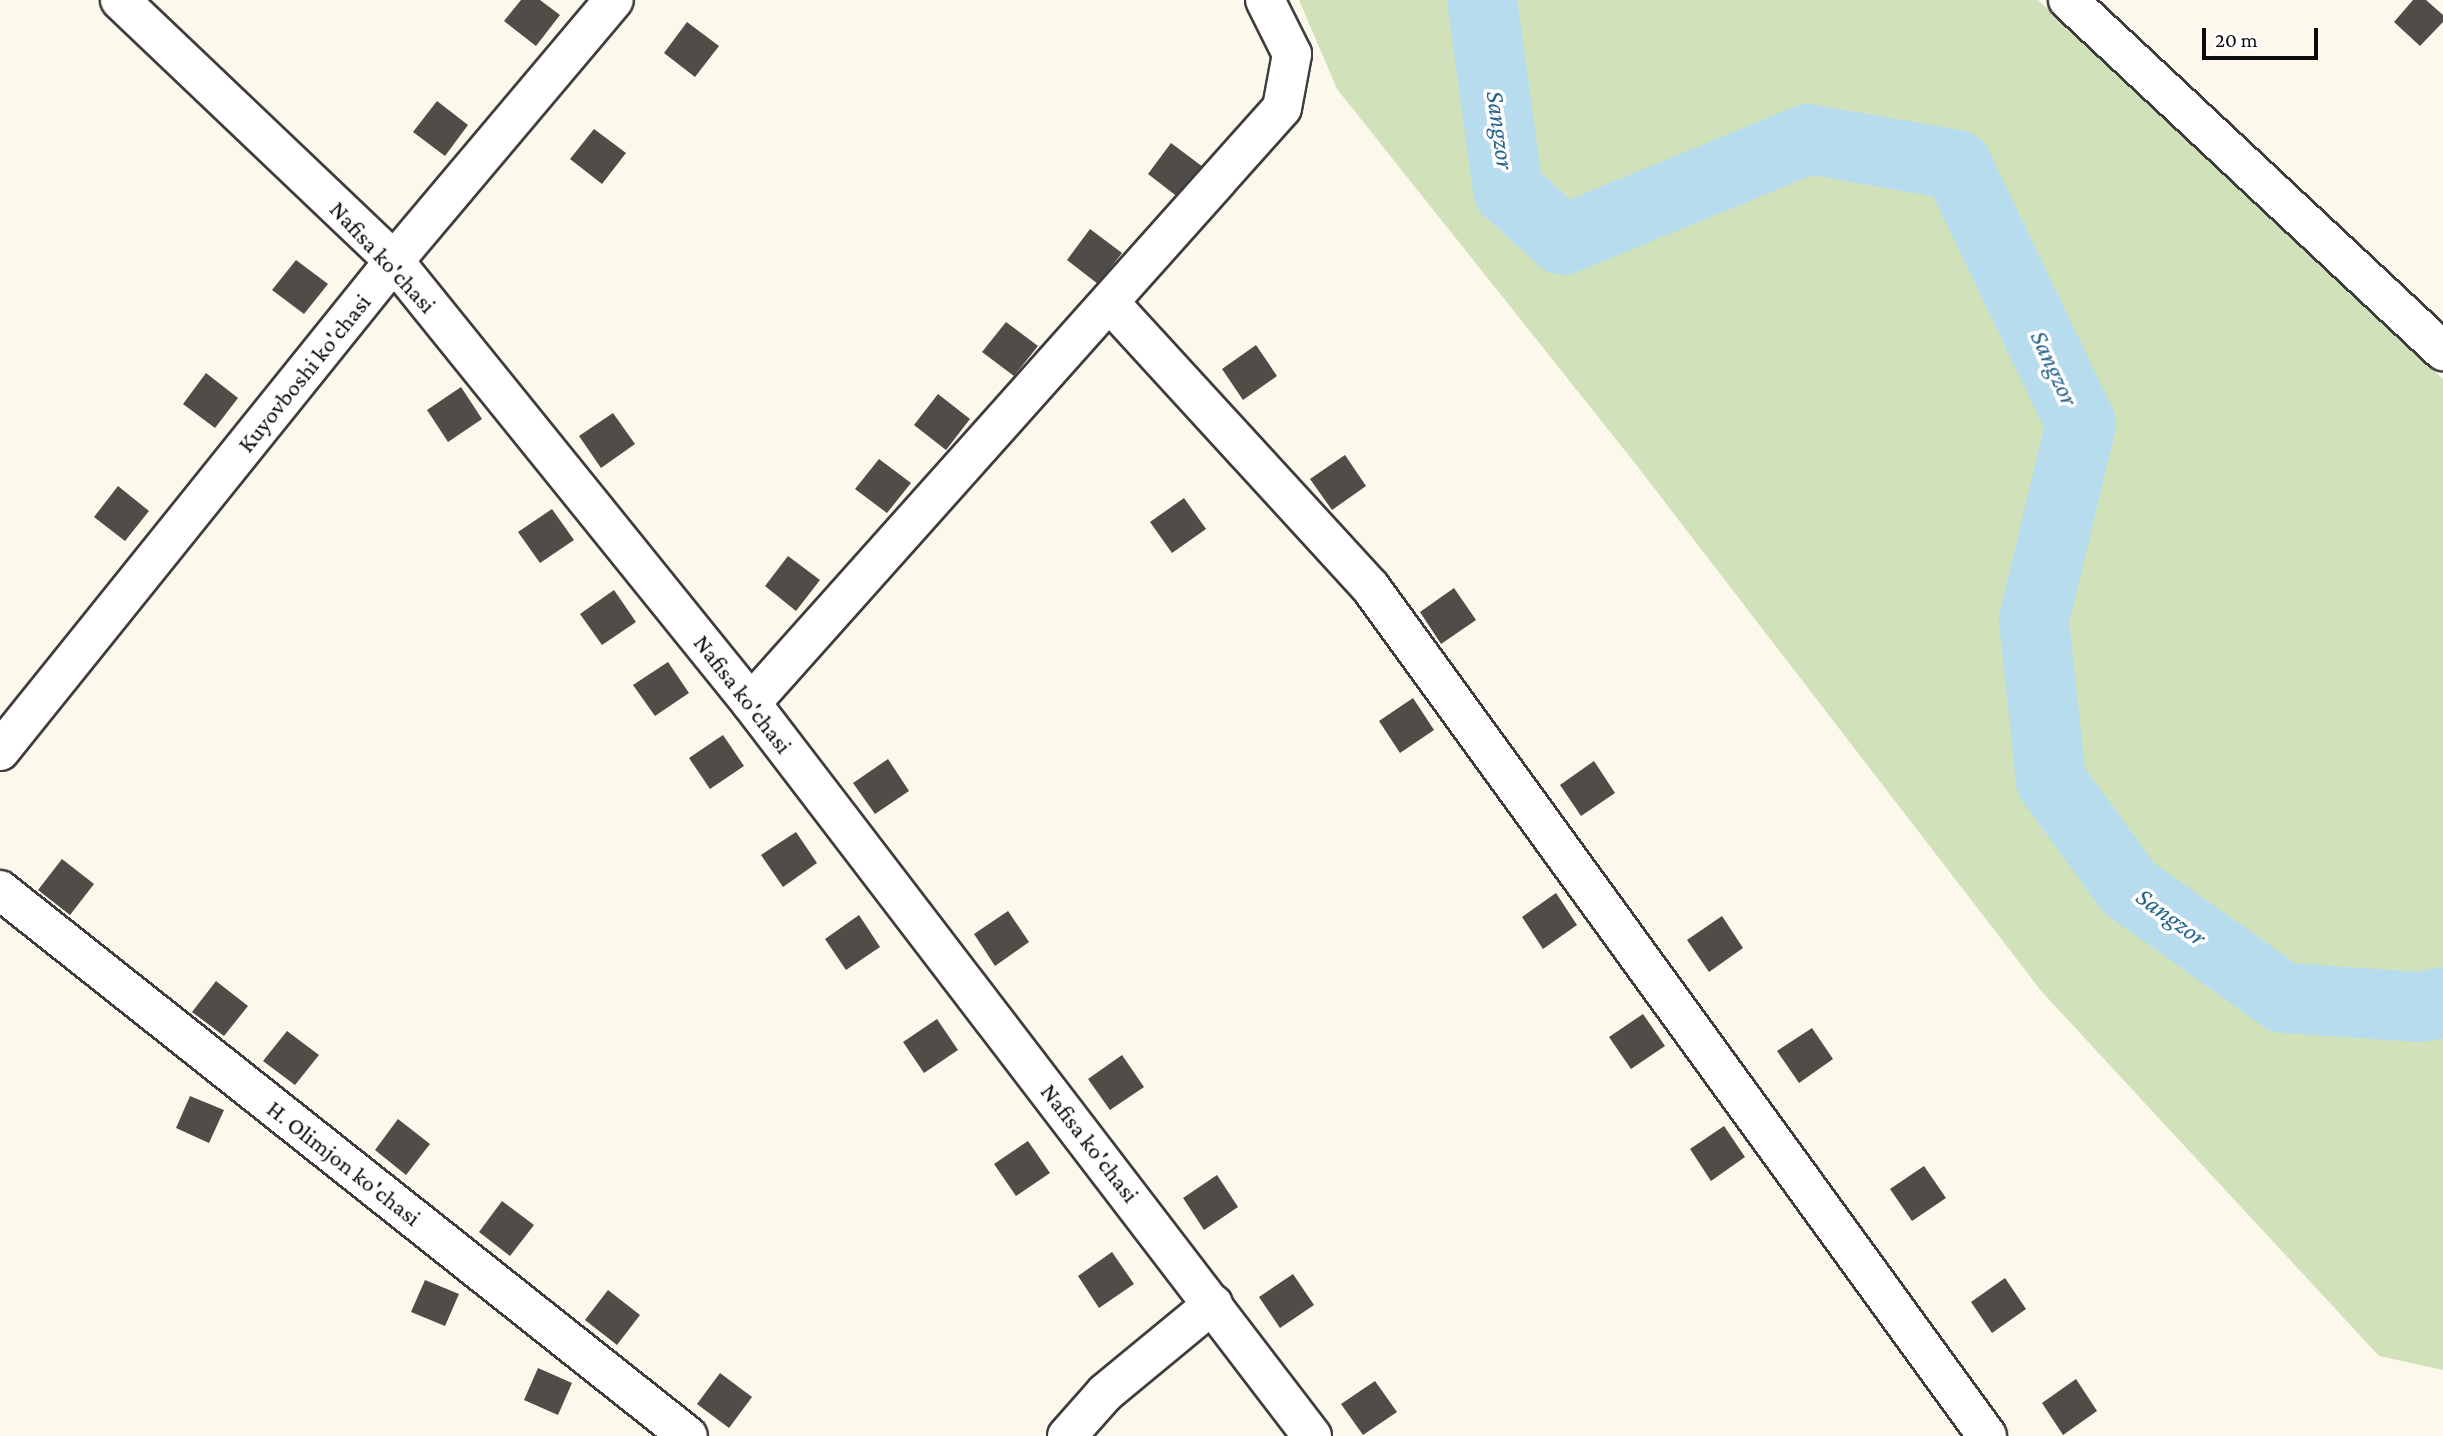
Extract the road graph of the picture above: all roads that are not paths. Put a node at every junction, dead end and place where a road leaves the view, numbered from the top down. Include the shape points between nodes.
1 (120, 0) edge
2 (614, 0) edge
3 (1265, 0) edge
4 (2067, 0) edge
5 (394, 261) junction
6 (1110, 303) junction
7 (2443, 351) edge
8 (751, 703) junction
9 (0, 751) edge
10 (0, 890) edge
11 (1213, 1304) junction
12 (688, 1436) edge
13 (1067, 1436) edge
14 (1312, 1436) edge
15 (1987, 1436) edge

1 - 5 street, Nafisa ko'chasi
2 - 5 street, Kuyovboshi ko'chasi
3 - 6 street via 1292,54 1282,108
4 - 7 street
5 - 8 street, Nafisa ko'chasi
5 - 9 street, Kuyovboshi ko'chasi
6 - 8 street
6 - 15 street via 1371,588
8 - 11 street, Nafisa ko'chasi
10 - 12 street, H. Olimjon ko'chasi
11 - 13 street via 1105,1393
11 - 14 street, Nafisa ko'chasi

